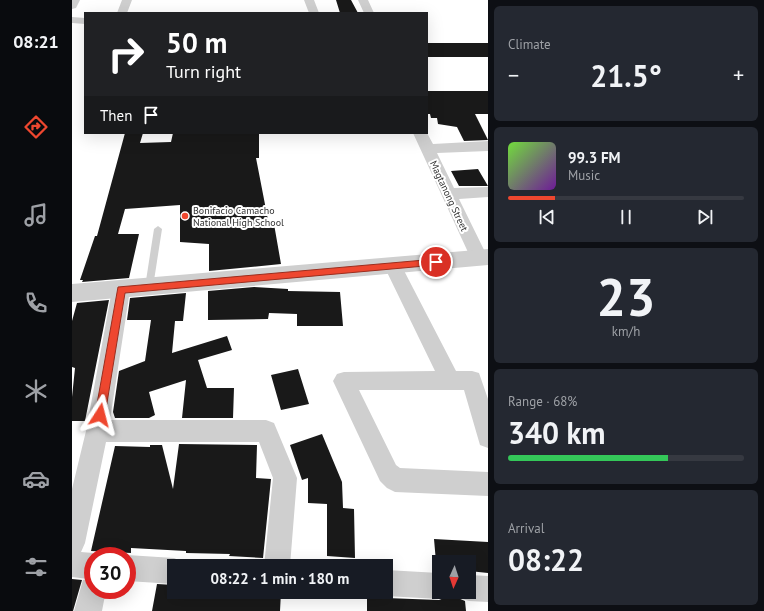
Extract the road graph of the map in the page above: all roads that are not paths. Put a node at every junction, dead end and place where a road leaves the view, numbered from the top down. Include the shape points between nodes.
1 (75, 0) edge
2 (127, 0) edge
3 (309, 0) edge
4 (363, 0) edge
5 (72, 6) edge
6 (122, 12) edge
7 (314, 12) edge
8 (369, 12) edge
9 (72, 20) edge
10 (84, 21) edge
11 (420, 134) edge
12 (488, 146) edge
13 (427, 149) junction
14 (488, 192) edge
15 (448, 194) junction
16 (158, 229) dead end
17 (483, 258) edge
18 (393, 266) junction
19 (148, 287) junction
20 (121, 290) junction
21 (72, 293) edge
22 (450, 380) junction
23 (97, 431) junction
24 (488, 437) edge
25 (488, 484) edge
26 (72, 542) edge
27 (278, 559) edge
28 (72, 564) edge
29 (84, 565) edge
30 (136, 569) edge
31 (167, 571) edge
32 (393, 583) edge
33 (432, 586) edge
34 (476, 588) edge
35 (488, 589) edge
36 (91, 599) edge
37 (88, 611) edge

1 - 5 street
2 - 6 street
3 - 7 street
4 - 8 street
9 - 10 street
11 - 13 street, Magtanong Street
12 - 13 street
13 - 15 street, Magtanong Street
14 - 15 street
15 - 17 street, Magtanong Street
16 - 19 lane
17 - 18 street
18 - 19 street
18 - 22 street
19 - 20 street
20 - 21 street
20 - 23 street
22 - 24 street via 472,380
22 - 25 street via 344,381 388,473 395,480
23 - 26 street
23 - 27 street via 266,431 285,478
28 - 29 street
30 - 31 street
32 - 33 street
34 - 35 street
36 - 37 street

